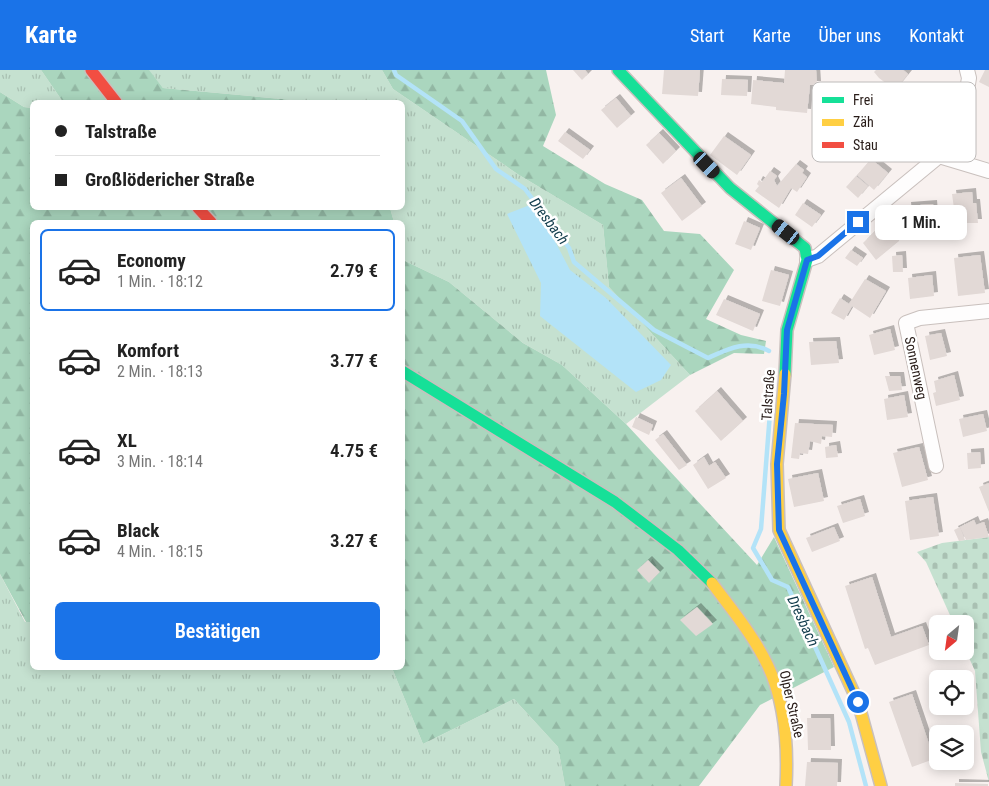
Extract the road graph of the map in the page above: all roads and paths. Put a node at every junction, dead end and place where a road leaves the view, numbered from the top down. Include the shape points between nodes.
1 (91, 70) edge
2 (618, 70) edge
3 (966, 70) edge
4 (968, 82) edge
5 (114, 100) edge
6 (932, 162) edge
7 (959, 162) edge
8 (989, 171) edge
9 (200, 210) edge
10 (209, 220) edge
11 (807, 260) junction
12 (989, 311) edge
13 (405, 373) edge
14 (936, 466) dead end
15 (786, 786) edge
16 (880, 786) edge

1 - 5 street
2 - 11 street via 730,188 805,248
3 - 4 street
6 - 11 street via 818,256
7 - 8 street
9 - 10 street
11 - 16 street, Talstraße via 787,330 777,464 779,530 858,702
12 - 14 street, Sonnenweg via 920,318 906,323
13 - 15 street, Olper Straße via 615,502 651,528 709,579 750,633 768,667 781,709 788,751

